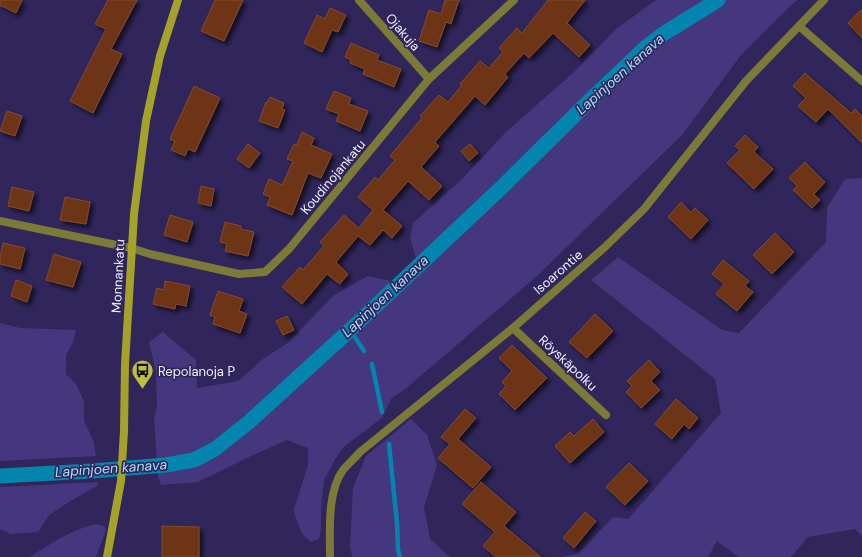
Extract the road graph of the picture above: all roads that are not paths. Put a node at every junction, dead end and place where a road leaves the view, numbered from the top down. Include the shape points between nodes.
1 (178, 0) edge
2 (359, 0) edge
3 (514, 0) edge
4 (824, 0) edge
5 (799, 26) junction
6 (429, 79) junction
7 (862, 81) edge
8 (0, 221) edge
9 (132, 248) junction
10 (513, 328) junction
11 (606, 415) dead end
12 (107, 557) edge
13 (330, 557) edge

1 - 9 main road, Monnankatu via 160,56 146,121
2 - 6 street, Ojakuja
3 - 6 street, Koudinojankatu
4 - 5 street, Isoarontie
5 - 7 street
5 - 10 street, Isoarontie via 746,81 644,209
6 - 9 street, Koudinojankatu via 289,249 265,272 238,274
8 - 9 street, Koudinojankatu
9 - 12 main road, Monnankatu via 121,481
10 - 11 street, Röyskäpolku
10 - 13 street, Isoarontie via 360,452 342,471 334,488 330,512

